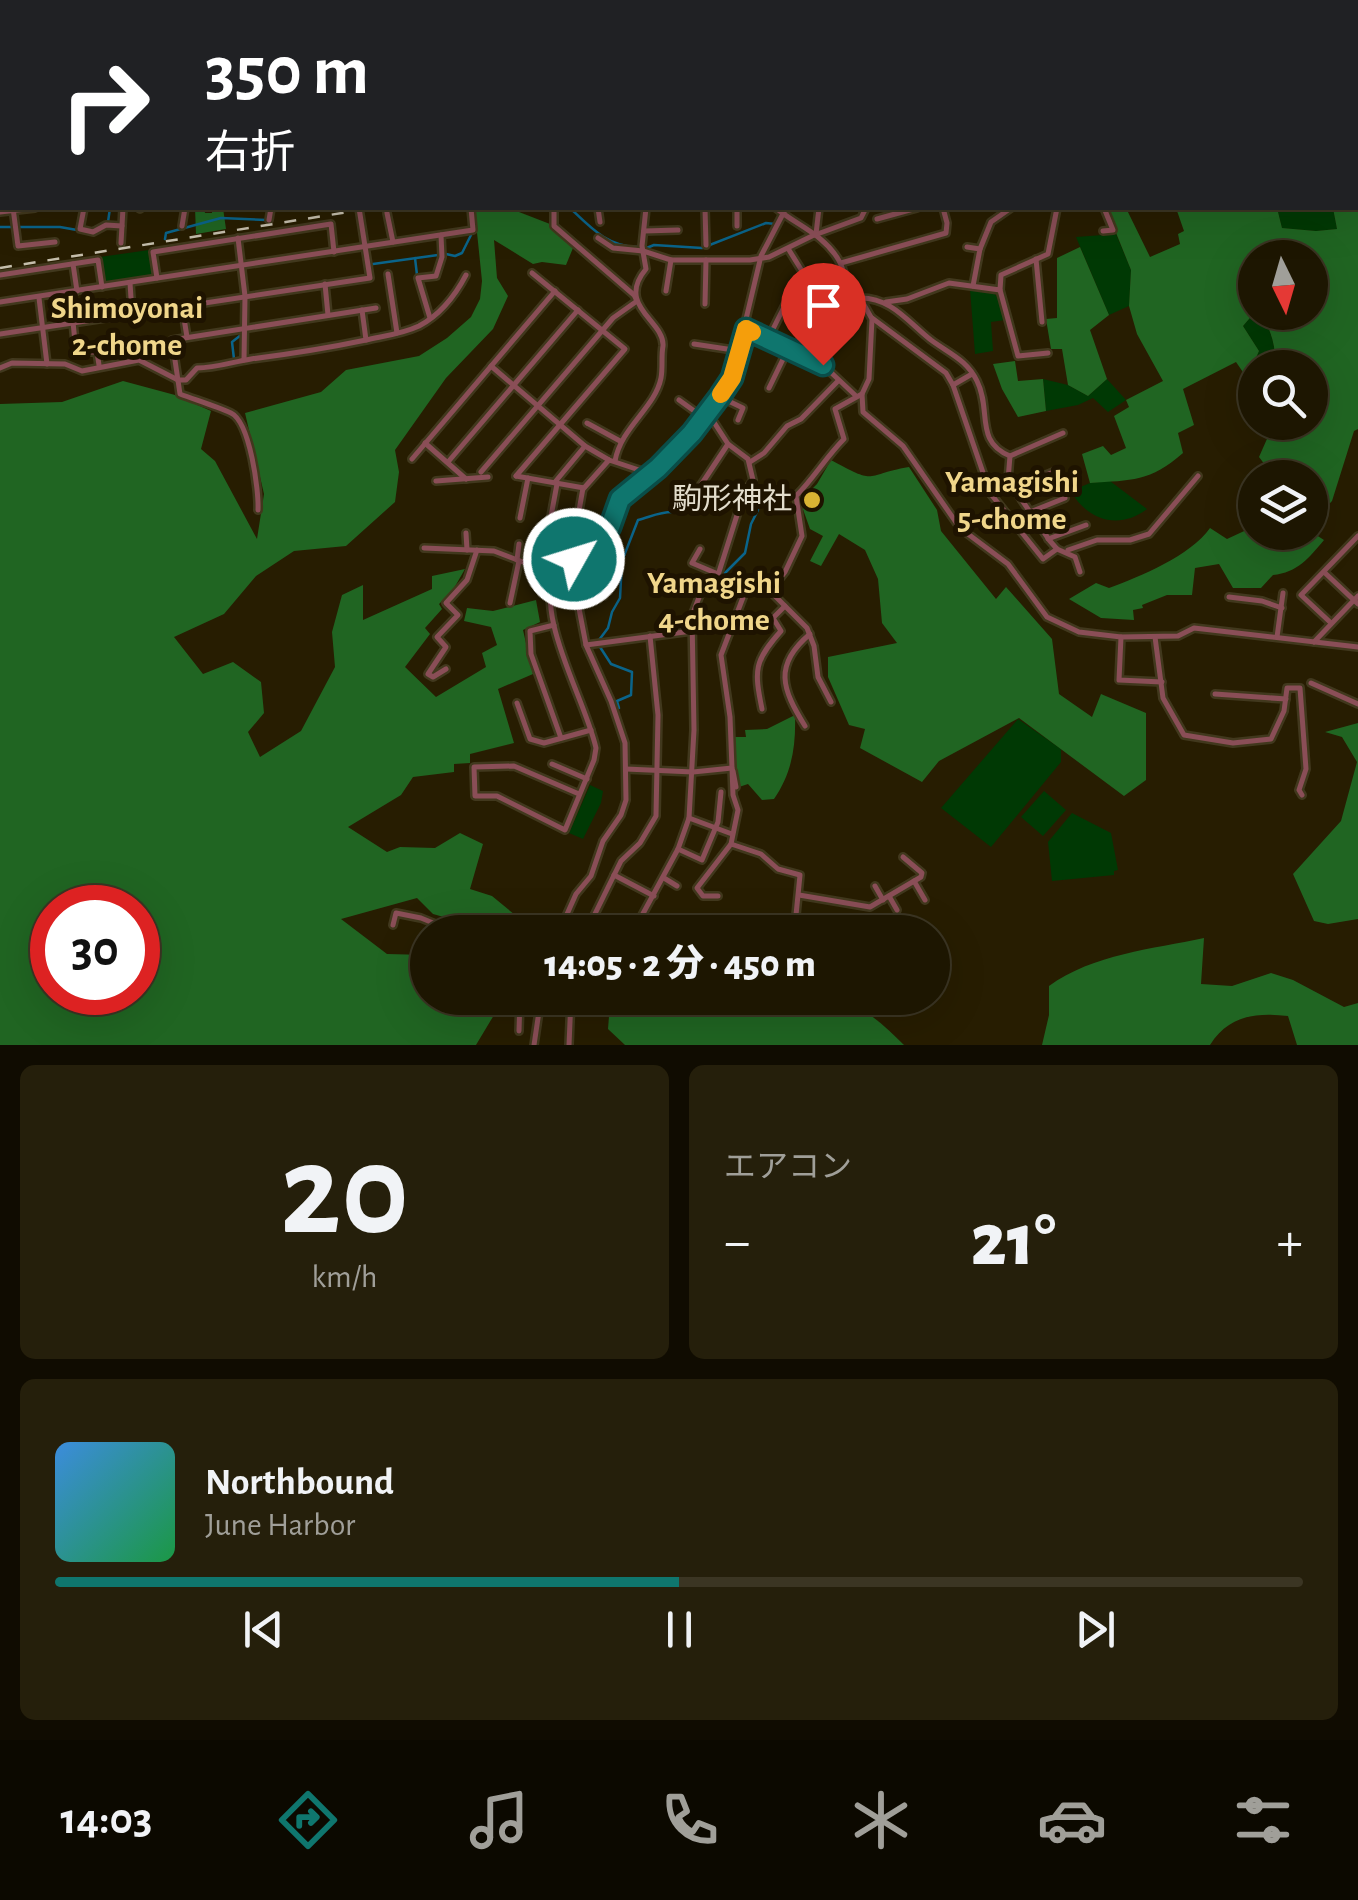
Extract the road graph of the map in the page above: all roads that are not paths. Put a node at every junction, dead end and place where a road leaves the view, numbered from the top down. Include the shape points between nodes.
1 (13, 210) edge
2 (84, 210) edge
3 (123, 210) edge
4 (185, 210) edge
5 (271, 210) edge
6 (359, 210) edge
7 (471, 210) edge
8 (554, 210) edge
9 (598, 210) edge
10 (646, 210) edge
11 (705, 210) edge
12 (738, 210) edge
13 (819, 210) edge
14 (865, 210) edge
15 (911, 210) edge
16 (944, 210) edge
17 (1008, 210) edge
18 (1057, 210) edge
19 (1105, 210) edge
20 (784, 211) edge
21 (387, 213) dead end
22 (877, 219) dead end
23 (269, 220) dead end
24 (600, 222) dead end
25 (122, 226) junction
26 (182, 226) dead end
27 (738, 226) dead end
28 (678, 230) dead end
29 (644, 231) junction
30 (1102, 232) dead end
31 (816, 234) junction
32 (441, 235) junction
33 (238, 238) junction
34 (598, 238) dead end
35 (56, 242) dead end
36 (394, 242) junction
37 (121, 243) dead end
38 (706, 245) dead end
39 (967, 246) dead end
40 (365, 247) junction
41 (980, 249) junction
42 (788, 250) junction
43 (334, 252) junction
44 (642, 252) junction
45 (761, 256) junction
46 (1036, 259) junction
47 (671, 260) junction
48 (706, 260) junction
49 (841, 263) junction
50 (74, 264) junction
51 (241, 266) junction
52 (532, 273) dead end
53 (388, 274) dead end
54 (0, 276) edge
55 (466, 276) dead end
56 (156, 278) junction
57 (130, 283) junction
58 (325, 284) junction
59 (797, 286) dead end
60 (973, 286) junction
61 (102, 287) junction
62 (77, 290) junction
63 (1000, 290) junction
64 (555, 291) junction
65 (666, 291) dead end
66 (38, 296) junction
67 (246, 296) junction
68 (856, 298) junction
69 (637, 301) junction
70 (0, 302) edge
71 (826, 302) dead end
72 (886, 302) junction
73 (786, 303) dead end
74 (705, 304) dead end
75 (182, 306) junction
76 (376, 308) dead end
77 (362, 310) junction
78 (578, 310) junction
79 (132, 313) junction
80 (328, 315) junction
81 (430, 318) junction
82 (872, 318) junction
83 (73, 322) junction
84 (1042, 322) dead end
85 (42, 326) junction
86 (244, 328) junction
87 (746, 329) junction
88 (603, 330) junction
89 (397, 333) junction
90 (0, 334) edge
91 (187, 337) junction
92 (366, 340) junction
93 (768, 340) junction
94 (694, 344) dead end
95 (791, 351) junction
96 (740, 352) junction
97 (1048, 353) dead end
98 (244, 360) junction
99 (49, 364) junction
100 (100, 366) junction
101 (491, 366) junction
102 (0, 368) edge
103 (51, 374) dead end
104 (972, 374) junction
105 (178, 380) junction
106 (838, 381) junction
107 (513, 385) junction
108 (953, 385) junction
109 (769, 388) dead end
110 (859, 395) junction
111 (720, 396) junction
112 (680, 400) dead end
113 (538, 406) junction
114 (706, 416) junction
115 (738, 420) dead end
116 (587, 423) dead end
117 (560, 426) junction
118 (1063, 433) dead end
119 (620, 440) junction
120 (425, 443) junction
121 (728, 444) junction
122 (585, 446) junction
123 (1010, 456) junction
124 (412, 459) dead end
125 (612, 460) junction
126 (448, 462) junction
127 (750, 462) junction
128 (1056, 471) dead end
129 (650, 474) junction
130 (1198, 476) dead end
131 (466, 478) junction
132 (528, 478) junction
133 (436, 481) dead end
134 (556, 483) junction
135 (582, 488) junction
136 (1014, 488) junction
137 (693, 497) dead end
138 (1065, 498) dead end
139 (258, 510) dead end
140 (1030, 512) junction
141 (520, 518) dead end
142 (577, 522) dead end
143 (1086, 525) dead end
144 (549, 527) dead end
145 (466, 533) dead end
146 (604, 536) junction
147 (1358, 536) edge
148 (1048, 538) junction
149 (551, 541) dead end
150 (519, 544) dead end
151 (1351, 544) junction
152 (424, 548) dead end
153 (700, 548) dead end
154 (1057, 549) junction
155 (467, 550) junction
156 (477, 550) junction
157 (620, 550) dead end
158 (1065, 551) junction
159 (1358, 552) edge
160 (518, 560) junction
161 (580, 563) junction
162 (550, 568) junction
163 (1080, 572) dead end
164 (1324, 572) junction
165 (718, 574) junction
166 (770, 591) junction
167 (1283, 593) dead end
168 (575, 595) junction
169 (604, 596) dead end
170 (1229, 596) dead end
171 (1357, 600) edge
172 (510, 603) dead end
173 (785, 606) junction
174 (1282, 608) junction
175 (1331, 624) junction
176 (555, 625) junction
177 (692, 631) junction
178 (810, 634) junction
179 (650, 636) junction
180 (1155, 636) junction
181 (1121, 637) junction
182 (1277, 637) junction
183 (1314, 642) junction
184 (586, 645) junction
185 (1358, 647) edge
186 (446, 669) dead end
187 (1162, 682) junction
188 (1311, 683) dead end
189 (1215, 694) dead end
190 (1286, 699) junction
191 (517, 702) dead end
192 (831, 702) dead end
193 (1358, 704) edge
194 (762, 710) dead end
195 (804, 726) dead end
196 (590, 730) junction
197 (561, 738) junction
198 (552, 764) dead end
199 (732, 768) junction
200 (626, 769) junction
201 (658, 770) junction
202 (693, 772) junction
203 (587, 778) junction
204 (736, 787) dead end
205 (721, 792) dead end
206 (580, 794) junction
207 (1302, 795) dead end
208 (690, 818) junction
209 (716, 828) junction
210 (732, 834) junction
211 (731, 844) junction
212 (678, 850) junction
213 (902, 857) dead end
214 (614, 875) junction
215 (664, 878) junction
216 (914, 881) junction
217 (677, 886) dead end
218 (876, 886) dead end
219 (799, 895) junction
220 (654, 896) junction
221 (718, 896) dead end
222 (886, 898) junction
223 (925, 900) dead end
224 (897, 910) dead end
225 (567, 915) edge
226 (594, 915) edge
227 (643, 915) edge
228 (796, 915) edge
229 (410, 916) edge
230 (393, 925) dead end
231 (519, 1015) edge
232 (538, 1015) edge
233 (570, 1015) edge
234 (519, 1031) dead end
235 (534, 1045) edge
236 (569, 1045) edge

1 - 35 street via 18,246
2 - 25 street via 80,229
3 - 25 street
4 - 26 street
5 - 23 street
6 - 40 street
7 - 32 street via 473,230
8 - 69 street via 554,226
9 - 24 street
10 - 29 street
11 - 38 street
12 - 27 street
13 - 31 street
14 - 31 street via 860,218
15 - 22 street
16 - 49 street via 946,234
17 - 41 street via 992,222
18 - 46 street via 1048,254
19 - 30 street via 1113,230
20 - 31 street
20 - 45 street
21 - 36 street
25 - 37 street
28 - 29 street
29 - 44 street
31 - 42 street
31 - 49 street
32 - 36 street
32 - 81 street via 436,276 418,278
33 - 43 street via 330,224
33 - 51 street
33 - 56 street via 153,252
34 - 44 street
36 - 40 street
39 - 41 street
40 - 43 street
40 - 58 street via 370,278
41 - 60 street
42 - 45 street
42 - 59 street via 808,279
43 - 51 street
44 - 47 street
44 - 69 street via 646,268
45 - 48 street
45 - 87 street
46 - 63 street via 1001,275
46 - 84 street
47 - 48 street
47 - 65 street
48 - 74 street
49 - 68 street
50 - 54 street
50 - 61 street via 98,260
50 - 62 street
51 - 56 street
51 - 67 street
52 - 64 street
53 - 89 street
55 - 81 street
56 - 57 street
57 - 61 street
57 - 79 street
58 - 67 street
58 - 80 street
60 - 63 street
60 - 72 street via 949,283
61 - 62 street
62 - 66 street
63 - 97 street via 1018,356
64 - 78 street
64 - 101 street
66 - 70 street
66 - 85 street
67 - 75 street
67 - 86 street
68 - 72 street
68 - 82 street
69 - 88 street
69 - 119 street via 663,339 662,377
71 - 95 street via 819,299
72 - 104 street
73 - 93 street
75 - 79 street
75 - 91 street
76 - 77 street
77 - 80 street
77 - 92 street
78 - 88 street
78 - 107 street
79 - 83 street
80 - 86 street
81 - 89 street
82 - 108 street via 937,363
82 - 110 street via 869,380
83 - 85 street
83 - 100 street via 76,352 98,352
85 - 90 street
85 - 99 street
86 - 91 street
86 - 98 street
87 - 93 street
87 - 96 street
88 - 113 street
88 - 117 street via 625,349
89 - 92 street
91 - 105 street via 172,340
92 - 98 street
93 - 95 street
94 - 96 street
95 - 106 street via 823,365
95 - 109 street
96 - 111 street
98 - 105 street via 197,368
99 - 100 street via 82,371
99 - 102 street
99 - 103 street
100 - 105 street via 145,362
101 - 107 street
101 - 120 street
104 - 108 street
104 - 123 street via 983,397 988,438
105 - 139 street via 180,394 238,420
106 - 110 street
106 - 127 street
107 - 113 street
107 - 126 street
108 - 154 street via 990,492 1043,558
110 - 166 street via 835,409 844,438 796,496 802,536
110 - 181 street via 864,412 903,446 960,528 1008,564 1046,617 1079,632
111 - 114 street
111 - 115 street via 744,408
112 - 114 street
113 - 117 street
113 - 131 street via 485,474
114 - 121 street
114 - 129 street
116 - 119 street
117 - 122 street
117 - 132 street via 516,476
118 - 123 street
119 - 125 street
120 - 124 street
120 - 126 street
121 - 127 street
121 - 137 street
122 - 125 street
122 - 134 street
123 - 136 street
125 - 129 street
125 - 135 street
126 - 131 street
127 - 165 street via 753,480
128 - 136 street
129 - 146 street via 620,499
130 - 158 street via 1149,534
131 - 133 street
132 - 134 street
132 - 141 street
134 - 135 street
134 - 144 street
135 - 142 street
136 - 140 street
138 - 140 street
140 - 148 street
143 - 148 street
145 - 155 street
146 - 157 street
146 - 161 street
147 - 151 street
148 - 154 street
149 - 162 street
150 - 160 street
151 - 159 street
151 - 164 street
152 - 155 street
153 - 165 street via 692,564
154 - 158 street
155 - 156 street
156 - 160 street
156 - 186 street via 466,580 446,603 458,615 437,637 446,647 428,674
158 - 163 street
160 - 162 street
160 - 172 street
161 - 162 street via 565,559
161 - 168 street
162 - 176 street
164 - 171 street
164 - 175 street via 1301,595
165 - 177 street via 701,592
166 - 173 street
166 - 199 street via 755,583 746,587 721,655
167 - 174 street
168 - 169 street
168 - 184 street
170 - 174 street
171 - 175 street
173 - 178 street
173 - 194 street via 772,618 781,631 756,670
174 - 182 street
175 - 183 street
176 - 196 street
176 - 197 street via 530,632 531,654
177 - 179 street
177 - 202 street
178 - 192 street
178 - 195 street via 790,654 784,672 788,700
179 - 184 street
179 - 201 street
180 - 181 street
180 - 182 street via 1194,628
180 - 187 street
181 - 187 street via 1119,680
182 - 183 street
183 - 185 street
184 - 200 street via 620,726
187 - 190 street via 1166,707 1184,734 1233,743 1274,737
188 - 193 street
189 - 190 street
190 - 207 street via 1288,688 1302,690
191 - 197 street via 530,739 544,744
196 - 197 street
196 - 203 street via 595,755
198 - 203 street
199 - 202 street
199 - 204 street
199 - 210 street via 738,810
200 - 201 street
200 - 225 street via 621,815
201 - 202 street
201 - 214 street via 656,816
202 - 208 street
203 - 206 street
205 - 209 street
206 - 206 street via 564,830 497,796 475,796 474,767 514,766
208 - 209 street
208 - 212 street
209 - 210 street
209 - 212 street via 702,860
210 - 211 street
211 - 219 street via 800,875
211 - 221 street via 698,888 703,896
212 - 215 street
213 - 216 street via 922,874
214 - 220 street
214 - 226 street
215 - 217 street
215 - 220 street
216 - 222 street
216 - 223 street
218 - 222 street
219 - 222 street via 870,908
219 - 228 street
220 - 227 street
222 - 224 street
229 - 230 street via 396,913
231 - 234 street
232 - 235 street
233 - 236 street

